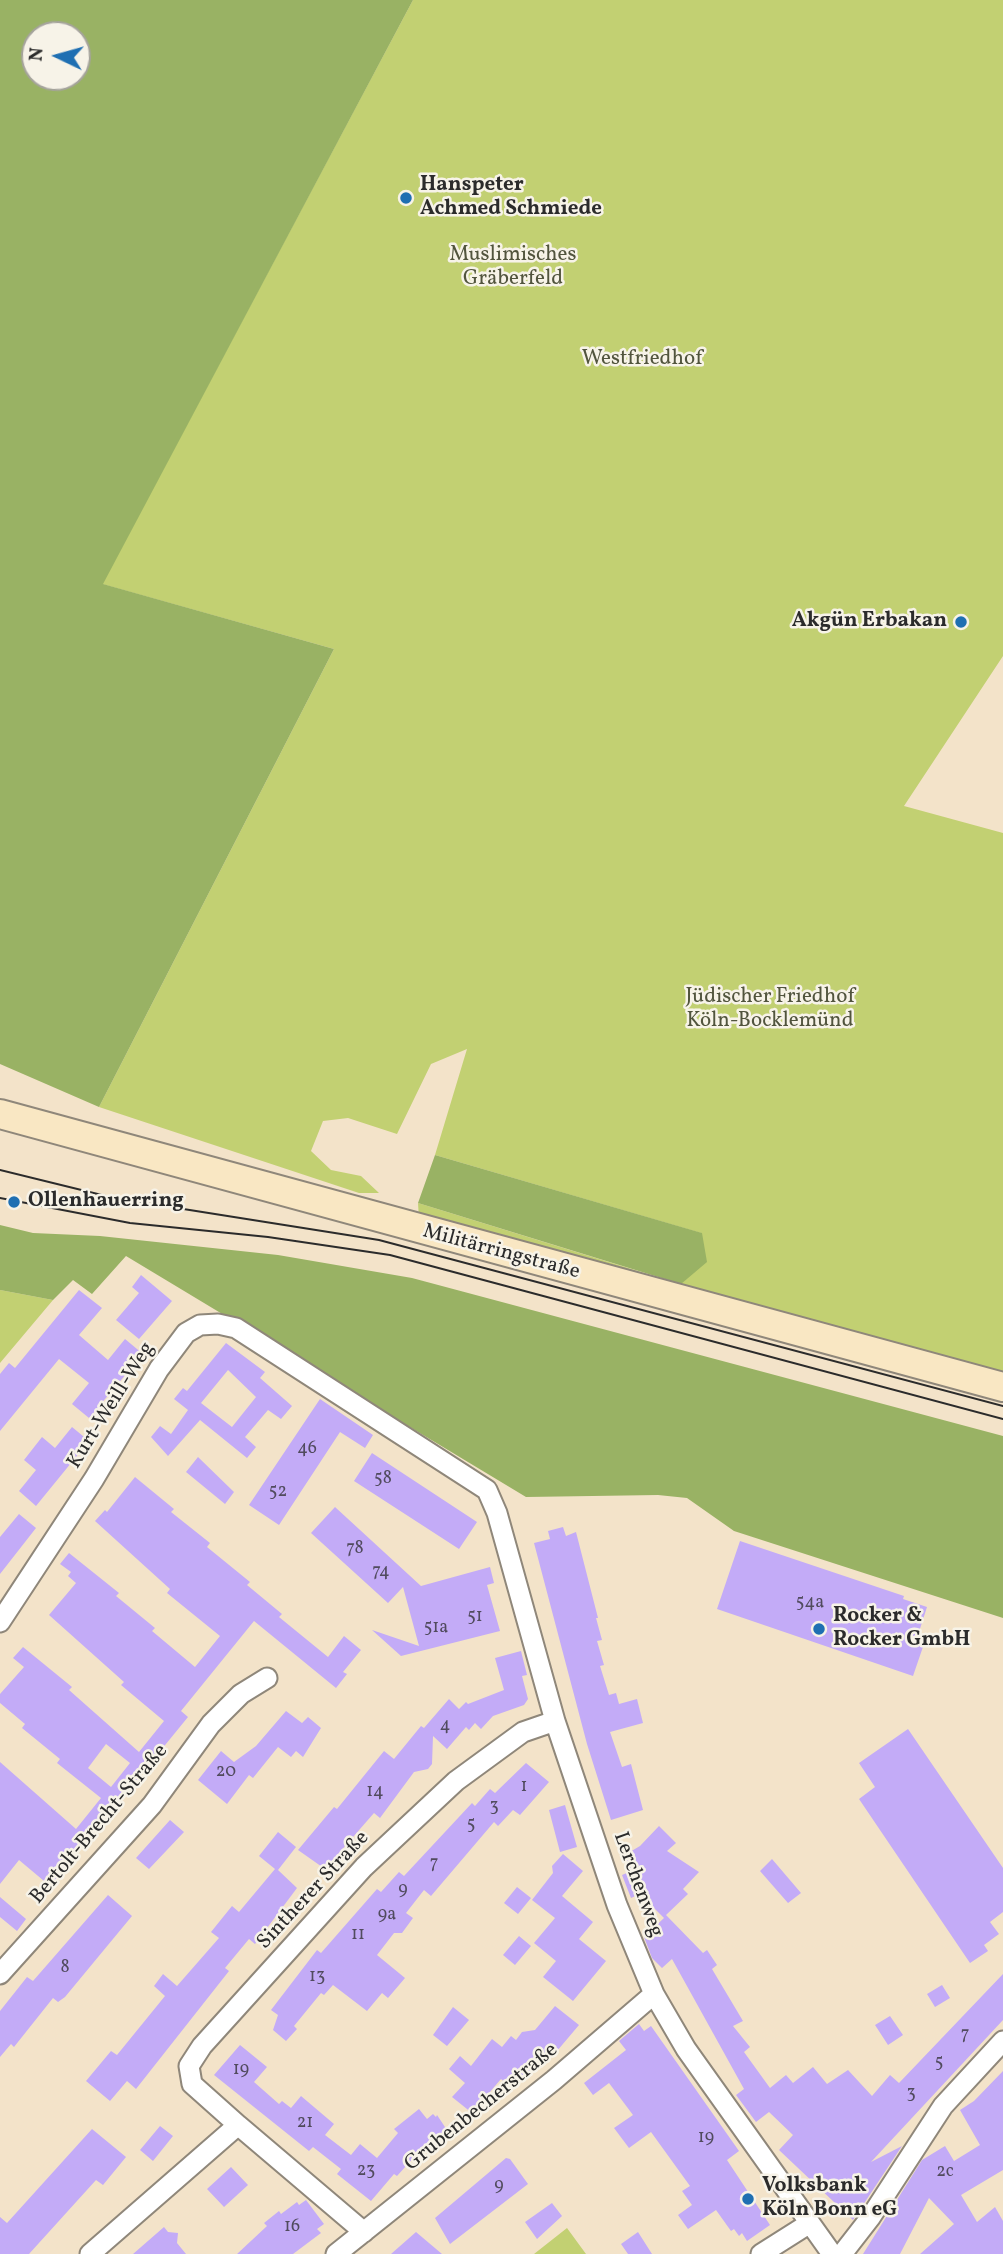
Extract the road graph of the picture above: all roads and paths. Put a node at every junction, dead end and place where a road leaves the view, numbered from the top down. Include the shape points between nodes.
1 (5, 1112) edge
2 (1003, 1387) edge
3 (487, 1490) joint
4 (0, 1622) edge
5 (267, 1678) dead end
6 (555, 1721) junction
7 (0, 1974) edge
8 (654, 1994) junction
9 (1003, 2041) edge
10 (238, 2124) junction
11 (810, 2223) junction
12 (364, 2232) junction
13 (90, 2254) edge
14 (337, 2254) edge
15 (761, 2254) edge
16 (832, 2254) edge
17 (842, 2254) edge

1 - 2 main road, Militärringstraße via 435,1235
3 - 4 street, Kurt-Weill-Weg via 236,1328 200,1325 186,1333 159,1369
3 - 6 street, Lerchenweg
5 - 7 street, Bertolt-Brecht-Straße via 241,1694 211,1724 152,1805
6 - 8 street, Lerchenweg via 617,1905
6 - 10 street, Sintherer Straße via 523,1732 456,1781 364,1867 202,2046 189,2066 192,2084
8 - 11 street, Lerchenweg via 686,2049
8 - 12 street, Grubenbecherstraße
9 - 17 street via 943,2106
10 - 12 street, Sintherer Straße
10 - 13 street
11 - 15 street
11 - 16 street, Lerchenweg
12 - 14 street, Grubenbecherstraße

